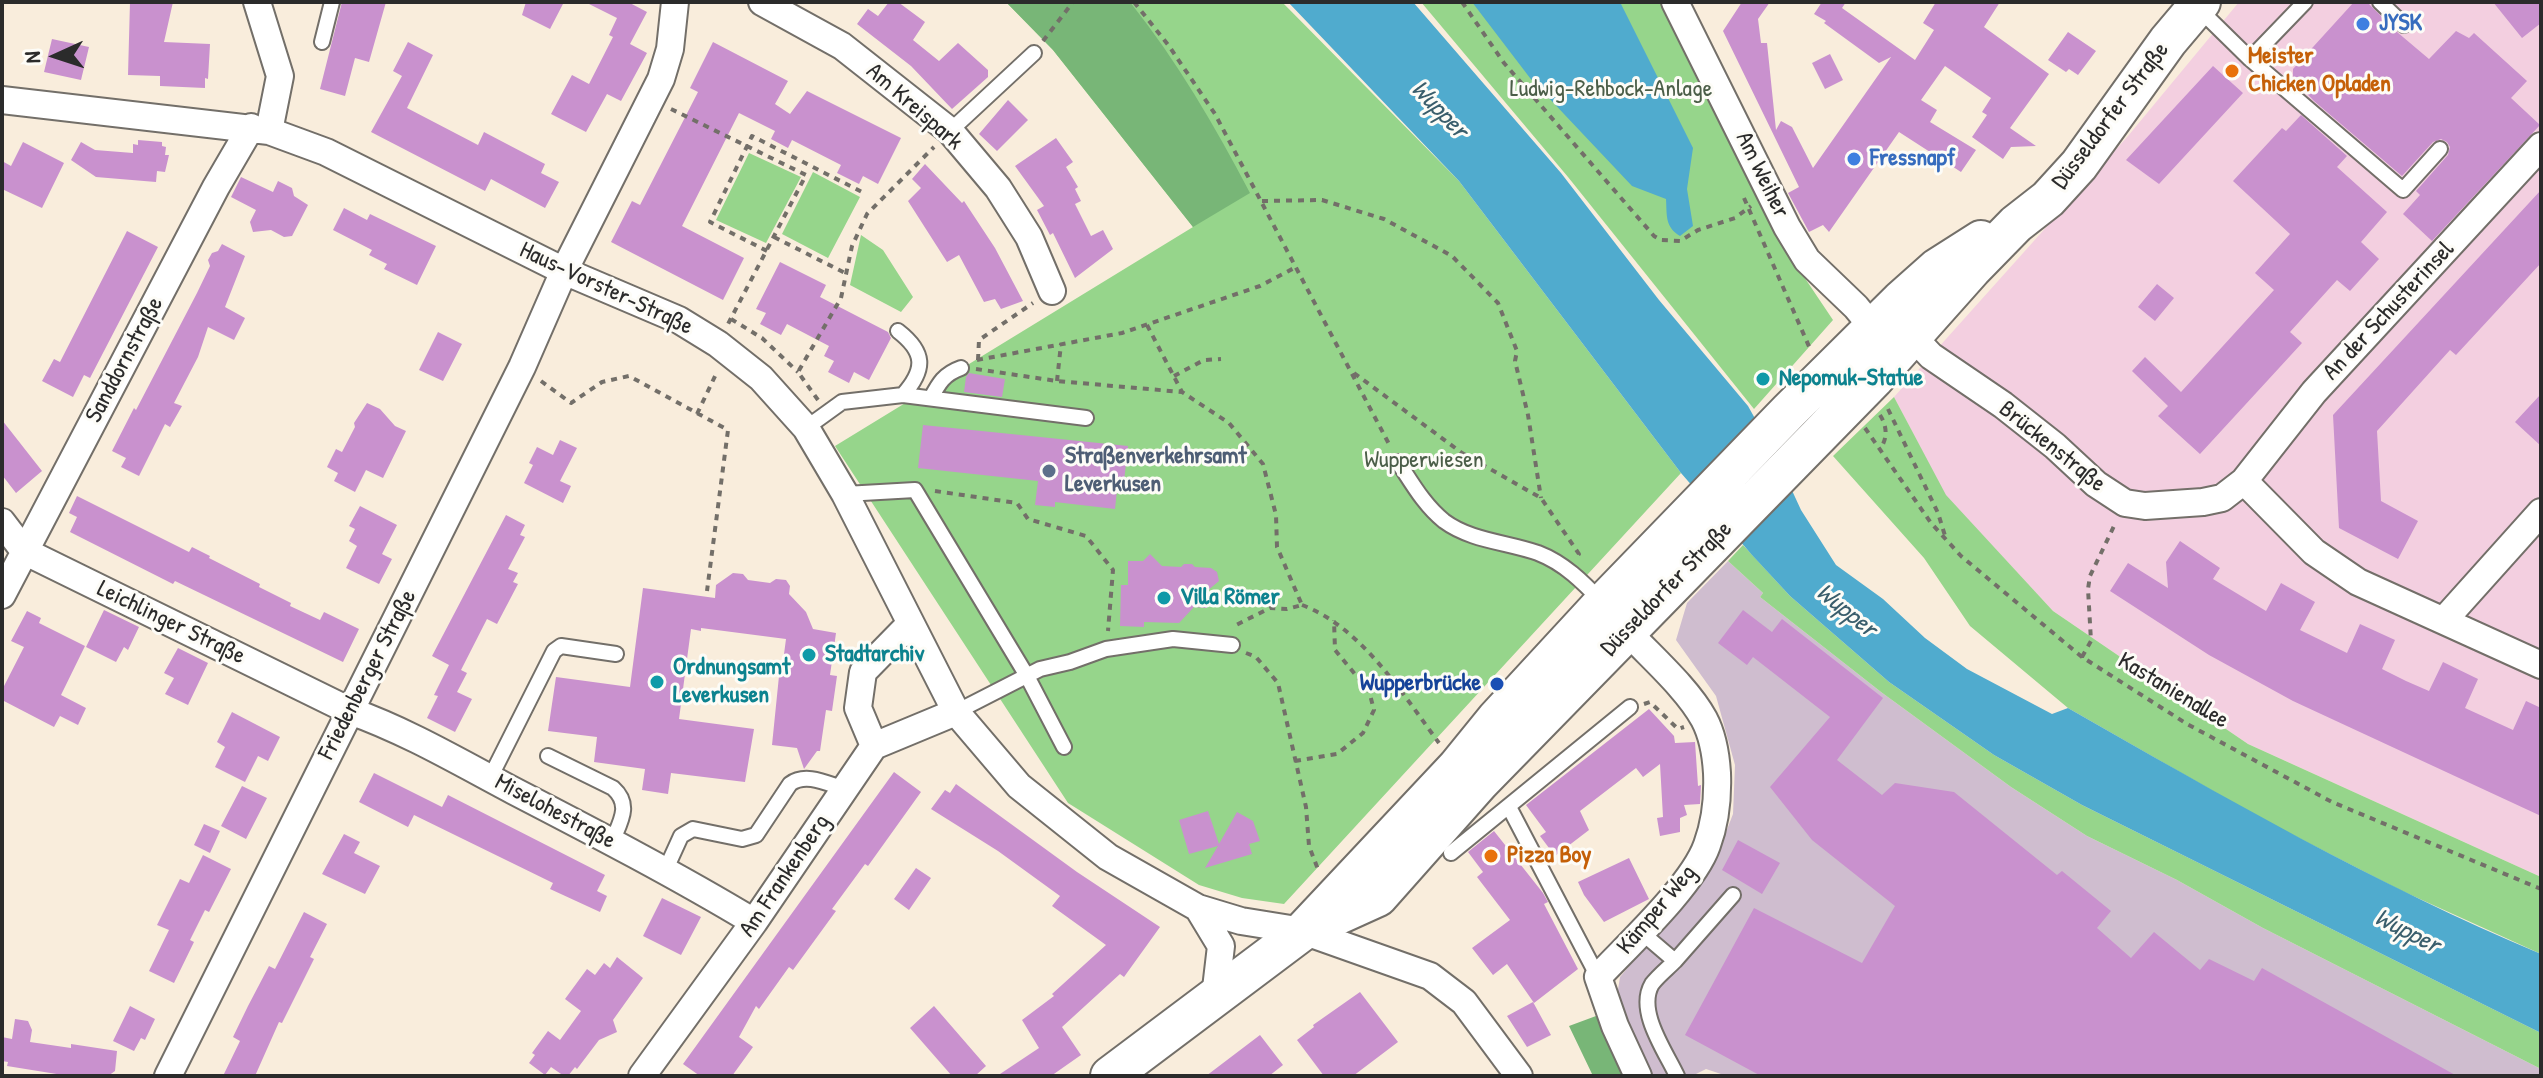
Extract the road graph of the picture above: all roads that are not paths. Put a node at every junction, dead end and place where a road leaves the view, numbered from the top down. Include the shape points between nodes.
1 (257, 2) edge
2 (332, 2) edge
3 (675, 2) edge
4 (762, 2) edge
5 (2305, 2) edge
6 (2380, 2) edge
7 (1681, 4) edge
8 (2199, 4) edge
9 (2404, 25) dead end
10 (322, 42) dead end
11 (1034, 53) road end
12 (2250, 59) junction
13 (2, 100) edge
14 (260, 129) junction
15 (950, 131) junction
16 (2541, 146) edge
17 (2440, 149) dead end
18 (2016, 224) junction
19 (564, 271) junction
20 (1052, 291) road end
21 (1874, 329) junction
22 (898, 331) dead end
23 (1913, 337) junction
24 (961, 368) road end
25 (903, 395) junction
26 (931, 398) junction
27 (1086, 418) dead end
28 (806, 428) junction
29 (1398, 462) road end
30 (2244, 481) junction
31 (845, 494) junction
32 (2541, 512) edge
33 (2, 522) edge
34 (1699, 530) junction
35 (24, 551) junction
36 (2, 595) edge
37 (1603, 603) junction
38 (2445, 619) junction
39 (910, 624) junction
40 (1627, 631) junction
41 (1232, 645) road end
42 (616, 654) dead end
43 (2541, 665) edge
44 (1027, 676) junction
45 (1630, 707) road end
46 (350, 711) junction
47 (956, 712) junction
48 (874, 746) junction
49 (1064, 747) dead end
50 (548, 756) dead end
51 (490, 778) junction
52 (845, 789) junction
53 (1509, 807) junction
54 (612, 842) junction
55 (1451, 853) dead end
56 (666, 869) junction
57 (1733, 895) dead end
58 (1198, 908) junction
59 (754, 922) junction
60 (1303, 931) junction
61 (1641, 932) junction
62 (1675, 961) junction
63 (1598, 977) junction
64 (1215, 997) junction
65 (168, 1076) edge
66 (642, 1076) edge
67 (1110, 1076) edge
68 (1519, 1076) edge
69 (1638, 1076) edge
70 (1677, 1076) edge

1 - 14 street, Sanddornstraße via 280,76
2 - 10 lane
3 - 19 street via 661,79
4 - 15 street, Am Kreispark via 842,46
5 - 12 lane
6 - 9 lane
7 - 21 street, Am Weiher via 1800,249
8 - 12 lane
8 - 18 main road, Düsseldorfer Straße via 2079,165
11 - 15 lane
12 - 17 lane via 2403,190
13 - 14 street, Haus-Vorster-Straße
14 - 19 street, Haus-Vorster-Straße via 326,152
14 - 35 street, Sanddornstraße via 216,187
15 - 20 street, Am Kreispark via 998,188 1029,237
16 - 30 street, An der Schusterinsel via 2314,392
18 - 21 main road, Düsseldorfer Straße via 1937,268
18 - 23 main road, Düsseldorfer Straße
19 - 28 street, Haus-Vorster-Straße via 679,320 723,348 761,378
19 - 46 street, Friedenberger Straße via 522,367
21 - 34 main road, Düsseldorfer Straße via 1789,411
22 - 25 lane via 915,344 919,360 916,380
23 - 30 street, Brückenstraße via 2125,503 2203,502 2222,498
23 - 34 main road, Düsseldorfer Straße via 1874,393
24 - 26 lane via 939,382
25 - 26 lane
25 - 28 lane via 842,402
26 - 27 lane
28 - 31 street, Haus-Vorster-Straße
29 - 37 lane via 1421,498 1445,522 1570,570
30 - 38 street via 2314,552 2358,582
31 - 39 street, Haus-Vorster-Straße
31 - 44 lane via 915,490
32 - 38 street
33 - 35 street, Leichlinger Straße
34 - 37 main road, Düsseldorfer Straße
34 - 40 main road, Düsseldorfer Straße
35 - 36 street, Sanddornstraße
35 - 46 street, Leichlinger Straße
37 - 40 main road
37 - 60 main road, Düsseldorfer Straße
38 - 43 street
39 - 47 street, Haus-Vorster-Straße
39 - 48 street via 863,672 858,708
40 - 60 main road, Düsseldorfer Straße via 1480,782 1378,897
40 - 61 street, Kämper Weg via 1705,721 1716,759 1718,794 1707,848
41 - 44 lane via 1173,639 1106,649
42 - 51 lane via 561,646 554,651
44 - 47 lane
44 - 49 lane
45 - 53 lane
46 - 51 street, Miselohestraße
46 - 65 street, Friedenberger Straße
47 - 48 street
47 - 58 street, Haus-Vorster-Straße via 1019,786 1108,857
48 - 52 street, Am Frankenberg
50 - 54 lane via 620,794 624,811
51 - 54 street, Miselohestraße
52 - 56 lane via 797,779 756,835 742,839 693,829 681,836
52 - 59 street, Am Frankenberg
53 - 55 lane
53 - 63 lane, Kämper Weg
54 - 56 street, Miselohestraße
56 - 59 street, Miselohestraße
57 - 62 lane
58 - 60 street, Haus-Vorster-Straße
58 - 64 street, Haus-Vorster-Straße via 1221,946
59 - 66 street, Am Frankenberg
60 - 64 main road, Düsseldorfer Straße
60 - 68 street, Haus-Vorster-Straße via 1430,976 1464,1002
61 - 62 lane
61 - 63 street, Kämper Weg
62 - 70 lane via 1652,985 1647,1002
63 - 69 street, Kämper Weg
64 - 67 main road, Düsseldorfer Straße

